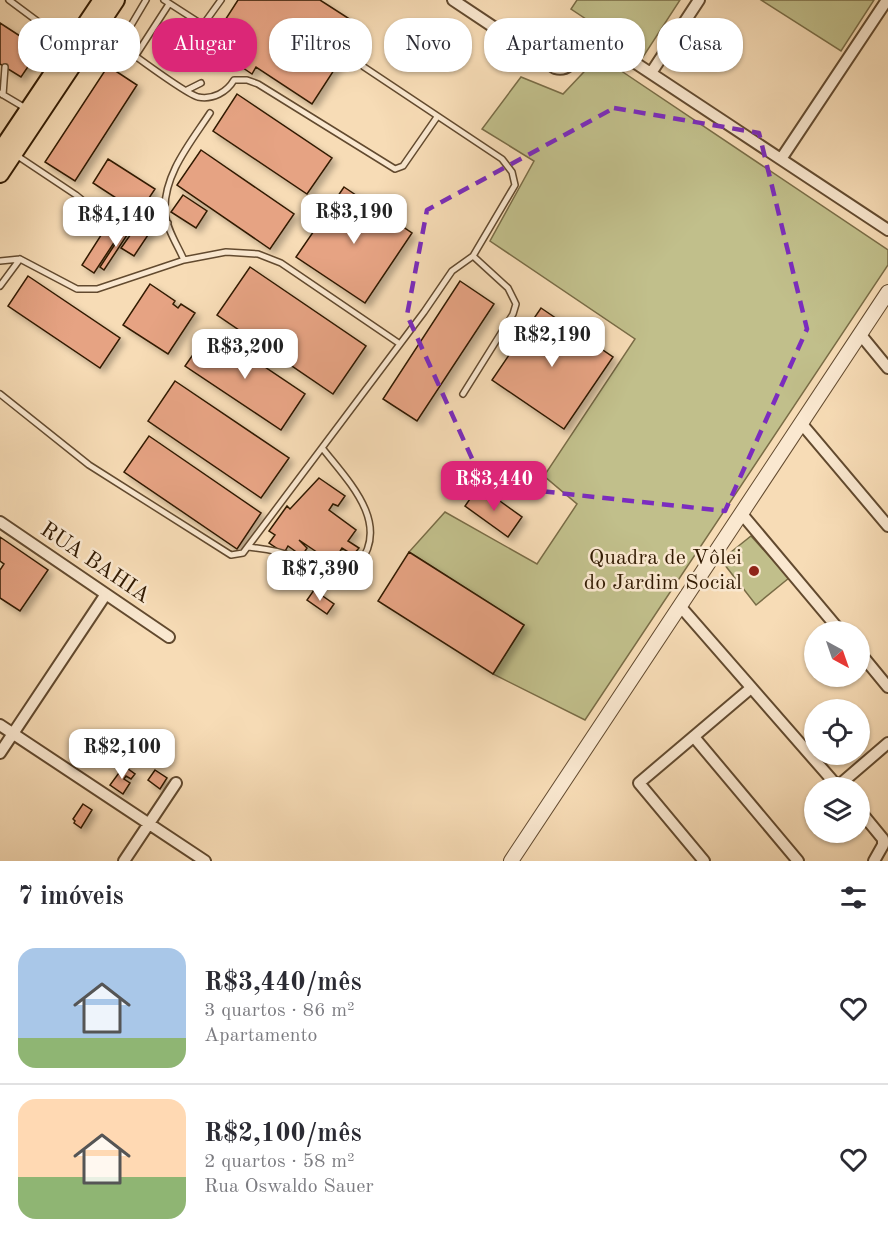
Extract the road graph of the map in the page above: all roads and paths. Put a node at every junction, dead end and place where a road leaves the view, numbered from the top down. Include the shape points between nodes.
1 (9, 0) edge
2 (102, 0) edge
3 (116, 0) edge
4 (146, 0) edge
5 (221, 0) edge
6 (453, 0) edge
7 (699, 0) edge
8 (887, 0) edge
9 (166, 2) edge
10 (33, 18) edge
11 (95, 18) edge
12 (99, 18) edge
13 (135, 18) edge
14 (140, 48) edge
15 (140, 58) edge
16 (5, 67) dead end
17 (60, 72) edge
18 (371, 72) edge
19 (651, 73) junction
20 (201, 83) dead end
21 (187, 90) junction
22 (2, 94) edge
23 (210, 112) dead end
24 (33, 113) junction
25 (437, 117) junction
26 (6, 151) edge
27 (781, 159) junction
28 (0, 174) edge
29 (168, 223) junction
30 (888, 230) edge
31 (473, 256) junction
32 (20, 260) junction
33 (184, 260) junction
34 (0, 261) edge
35 (0, 286) edge
36 (888, 292) edge
37 (860, 334) junction
38 (400, 344) junction
39 (888, 368) edge
40 (0, 394) edge
41 (463, 394) dead end
42 (801, 423) junction
43 (322, 449) junction
44 (741, 513) junction
45 (0, 522) edge
46 (888, 526) edge
47 (249, 547) junction
48 (106, 594) junction
49 (680, 606) junction
50 (832, 621) edge
51 (169, 637) dead end
52 (870, 665) edge
53 (888, 687) edge
54 (751, 688) junction
55 (0, 725) edge
56 (13, 733) junction
57 (694, 737) junction
58 (888, 743) edge
59 (0, 753) edge
60 (829, 777) edge
61 (849, 777) edge
62 (176, 783) dead end
63 (870, 823) edge
64 (148, 824) junction
65 (124, 861) edge
66 (205, 861) edge
67 (511, 861) edge
68 (704, 861) edge
69 (798, 861) edge
70 (874, 861) edge

1 - 10 lane
2 - 11 main road
3 - 12 main road
4 - 13 lane
5 - 9 lane via 203,25
6 - 19 street via 555,68 569,67 586,43 596,37
7 - 19 street
8 - 27 street
9 - 14 lane
15 - 21 lane
16 - 22 lane
17 - 24 main road
18 - 25 lane
19 - 27 street
20 - 21 lane
21 - 25 lane via 200,97 215,96 225,92 234,80 258,84 395,169 403,166
22 - 24 lane
23 - 29 lane via 176,164 166,203
24 - 26 main road
25 - 31 lane via 502,159 516,184
26 - 28 main road
26 - 29 lane via 76,195 104,218 119,210 141,219
27 - 30 street
29 - 33 lane
31 - 38 lane via 453,271
31 - 41 lane via 508,288 516,304
32 - 33 lane via 77,289 97,289
32 - 34 lane
32 - 35 lane
33 - 38 lane via 226,252 258,254 281,263
36 - 37 street
37 - 39 street
37 - 42 street
38 - 43 lane
40 - 47 lane via 89,465 231,555 237,556
42 - 44 street
42 - 46 street
43 - 47 lane
43 - 47 lane via 350,483 372,529 370,548 358,566 346,575 333,577 289,555
44 - 49 street
44 - 50 street
45 - 48 street, RUA BAHIA
48 - 51 street, RUA BAHIA
48 - 56 street
49 - 54 street
49 - 67 street
52 - 53 street
54 - 57 street
54 - 60 street
55 - 56 street
56 - 59 street
56 - 64 street
57 - 68 street via 639,783
57 - 69 street
58 - 61 street
62 - 64 street
63 - 70 street via 883,839
64 - 65 street
64 - 66 street

